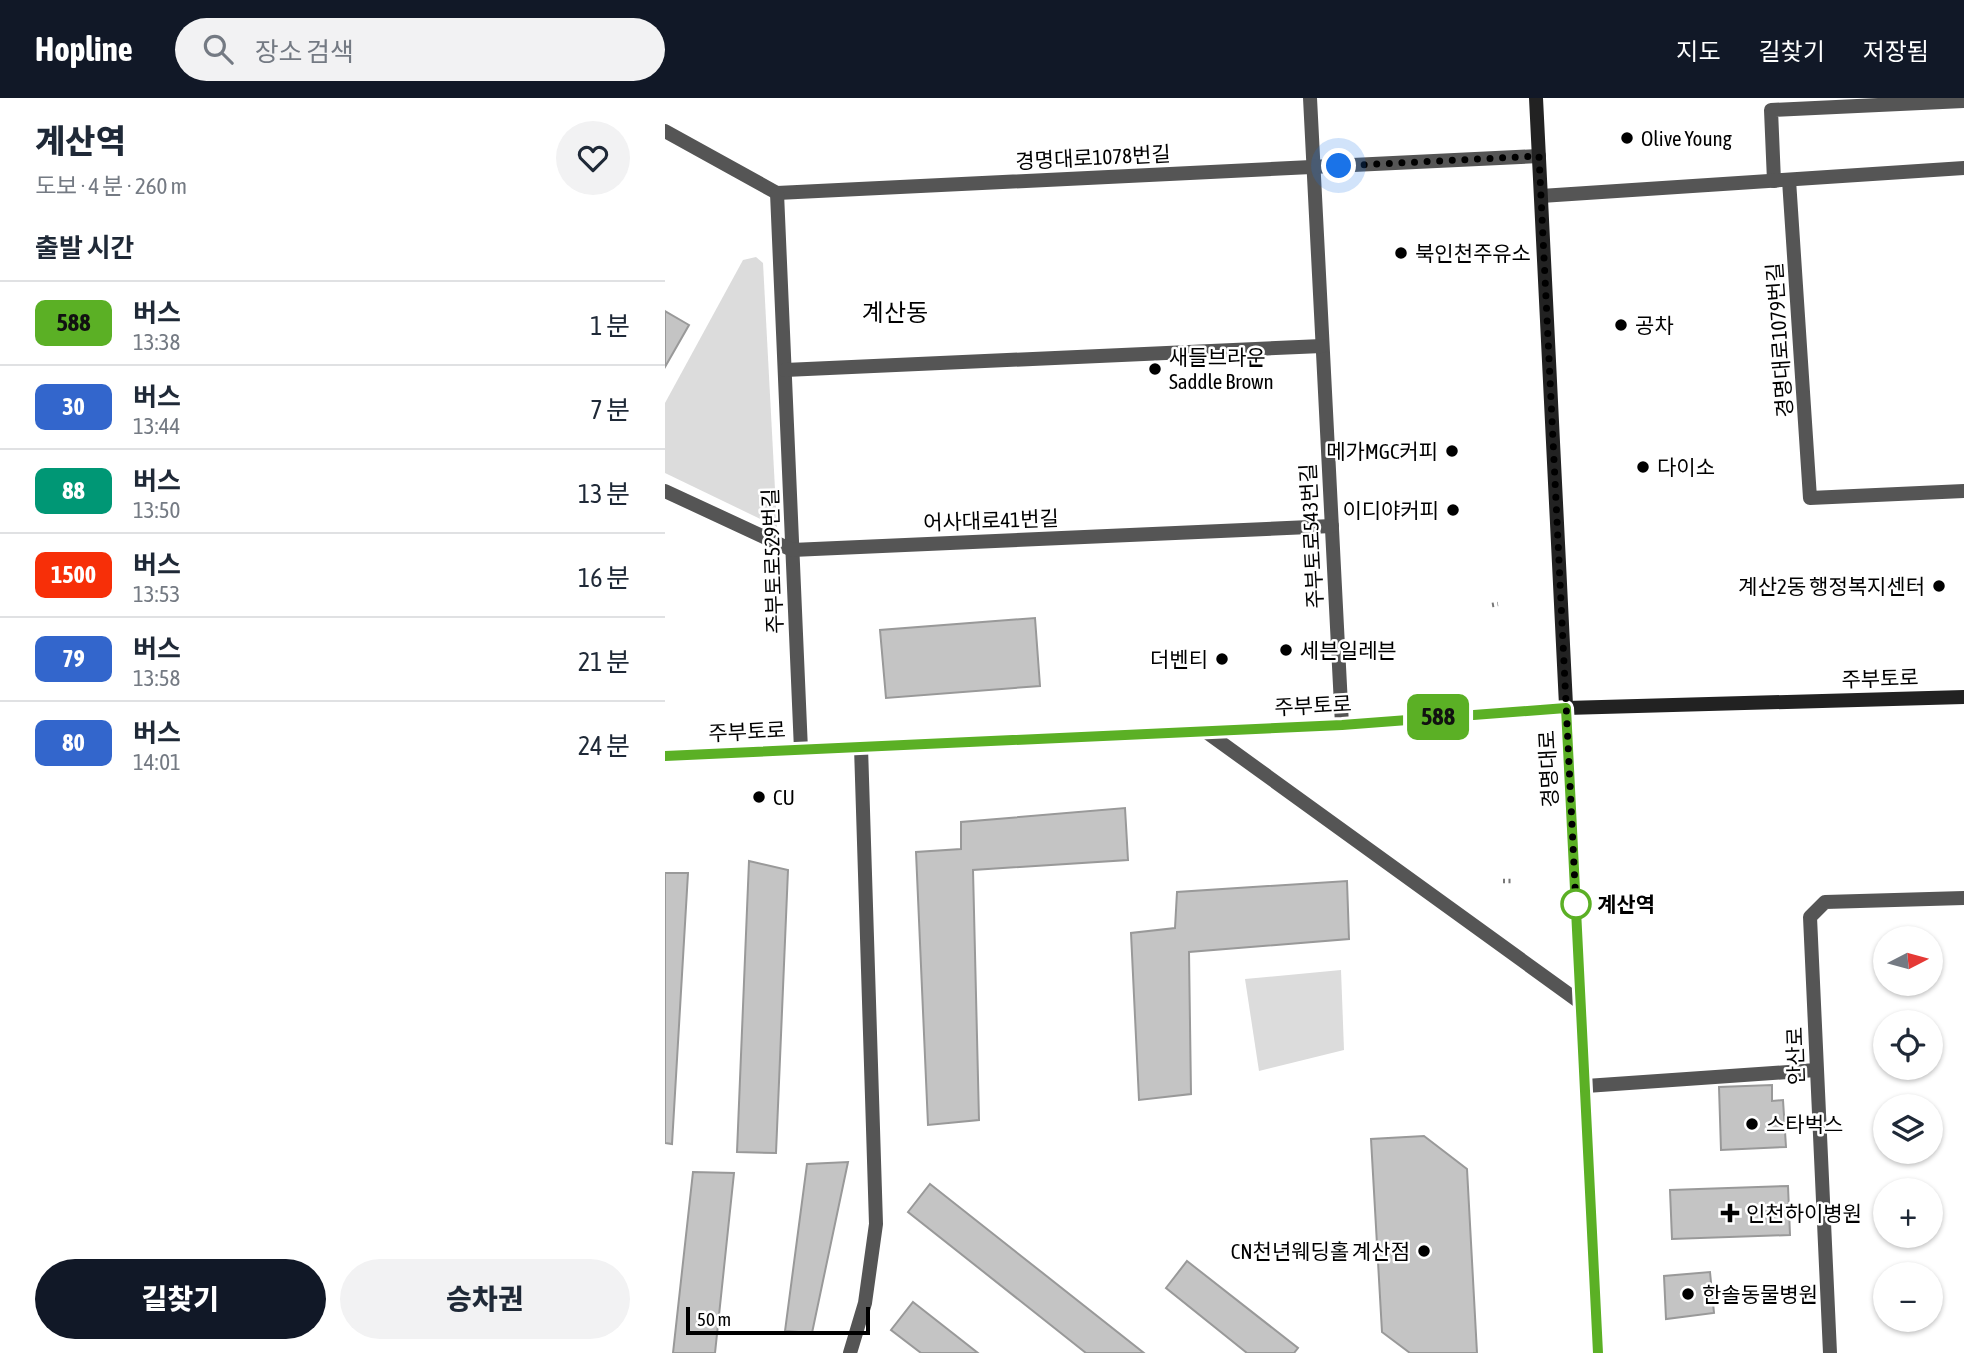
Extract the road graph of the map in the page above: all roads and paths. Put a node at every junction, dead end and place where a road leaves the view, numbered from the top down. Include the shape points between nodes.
1 (1310, 98) edge
2 (1536, 98) edge
3 (1964, 101) edge
4 (665, 131) edge
5 (1539, 156) junction
6 (1314, 167) junction
7 (1964, 168) edge
8 (1789, 180) junction
9 (1774, 181) junction
10 (777, 193) junction
11 (1541, 197) junction
12 (1322, 346) junction
13 (785, 370) junction
14 (665, 491) edge
15 (1964, 491) edge
16 (1332, 526) junction
17 (792, 550) junction
18 (1964, 697) edge
19 (1566, 708) junction
20 (1342, 725) junction
21 (1205, 731) junction
22 (861, 747) junction
23 (801, 750) junction
24 (665, 756) edge
25 (1503, 881) dead end
26 (1512, 881) dead end
27 (1964, 898) edge
28 (1581, 1003) junction
29 (1816, 1070) junction
30 (1586, 1086) junction
31 (850, 1353) edge
32 (1598, 1353) edge
33 (1830, 1353) edge

1 - 6 street, 주부토로543번길
2 - 5 main road, 경명대로
3 - 9 street via 1771,110
4 - 10 street
5 - 6 street, 경명대로1078번길
5 - 11 main road, 경명대로
6 - 10 street, 경명대로1078번길
6 - 12 street, 주부토로543번길
7 - 8 street
8 - 9 street
8 - 15 street, 경명대로1079번길 via 1810,498
9 - 11 street
10 - 13 street, 주부토로529번길
11 - 19 main road, 경명대로
12 - 13 street
12 - 16 street, 주부토로543번길
13 - 17 street, 주부토로529번길
14 - 17 street, 어사대로41번길
16 - 17 street, 어사대로41번길
16 - 20 street, 주부토로543번길
17 - 23 street, 주부토로529번길
18 - 19 main road, 주부토로
19 - 20 main road, 주부토로
19 - 28 main road, 경명대로
20 - 21 main road, 주부토로
21 - 22 main road, 주부토로
21 - 28 street
22 - 23 main road, 주부토로
22 - 31 street via 876,1223 865,1303
23 - 24 main road, 주부토로
25 - 26 path
27 - 29 street, 안산로 via 1825,902 1810,917
28 - 30 main road, 경명대로
29 - 30 street
29 - 33 street, 안산로
30 - 32 main road, 경명대로

